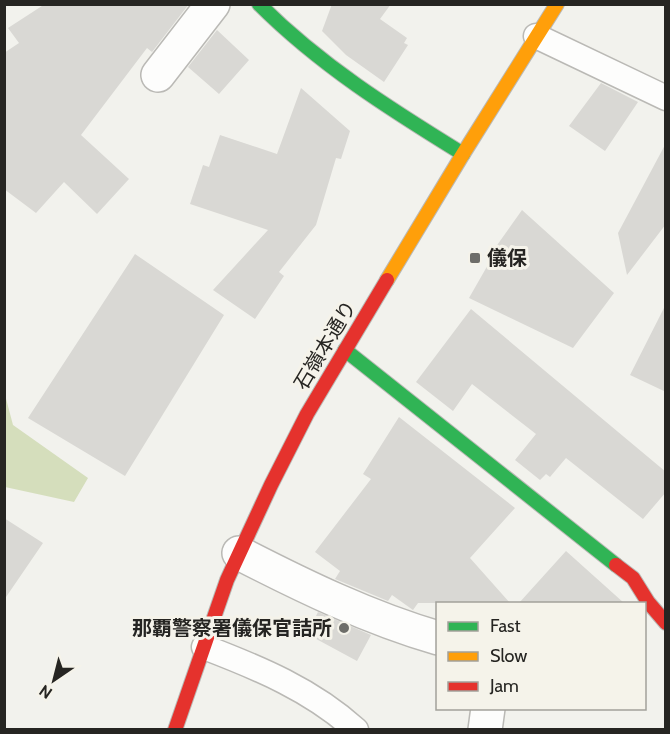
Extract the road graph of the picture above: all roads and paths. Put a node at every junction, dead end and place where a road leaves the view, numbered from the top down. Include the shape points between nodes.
1 (213, 4) edge
2 (259, 4) edge
3 (557, 4) edge
4 (536, 36) junction
5 (158, 75) dead end
6 (666, 98) edge
7 (463, 154) junction
8 (345, 350) junction
9 (239, 554) junction
10 (666, 623) edge
11 (436, 637) edge
12 (204, 646) junction
13 (488, 710) edge
14 (175, 729) edge
15 (356, 729) edge
16 (485, 729) edge

1 - 5 street
2 - 7 main road via 306,50
3 - 4 main road, 石嶺本通り
4 - 6 lane
4 - 7 main road, 石嶺本通り
7 - 8 main road, 石嶺本通り
8 - 9 main road, 石嶺本通り via 307,414
8 - 10 main road via 633,578
9 - 11 street via 399,627
9 - 12 main road, 石嶺本通り
12 - 14 main road, 石嶺本通り
12 - 15 lane via 286,681
13 - 16 street

